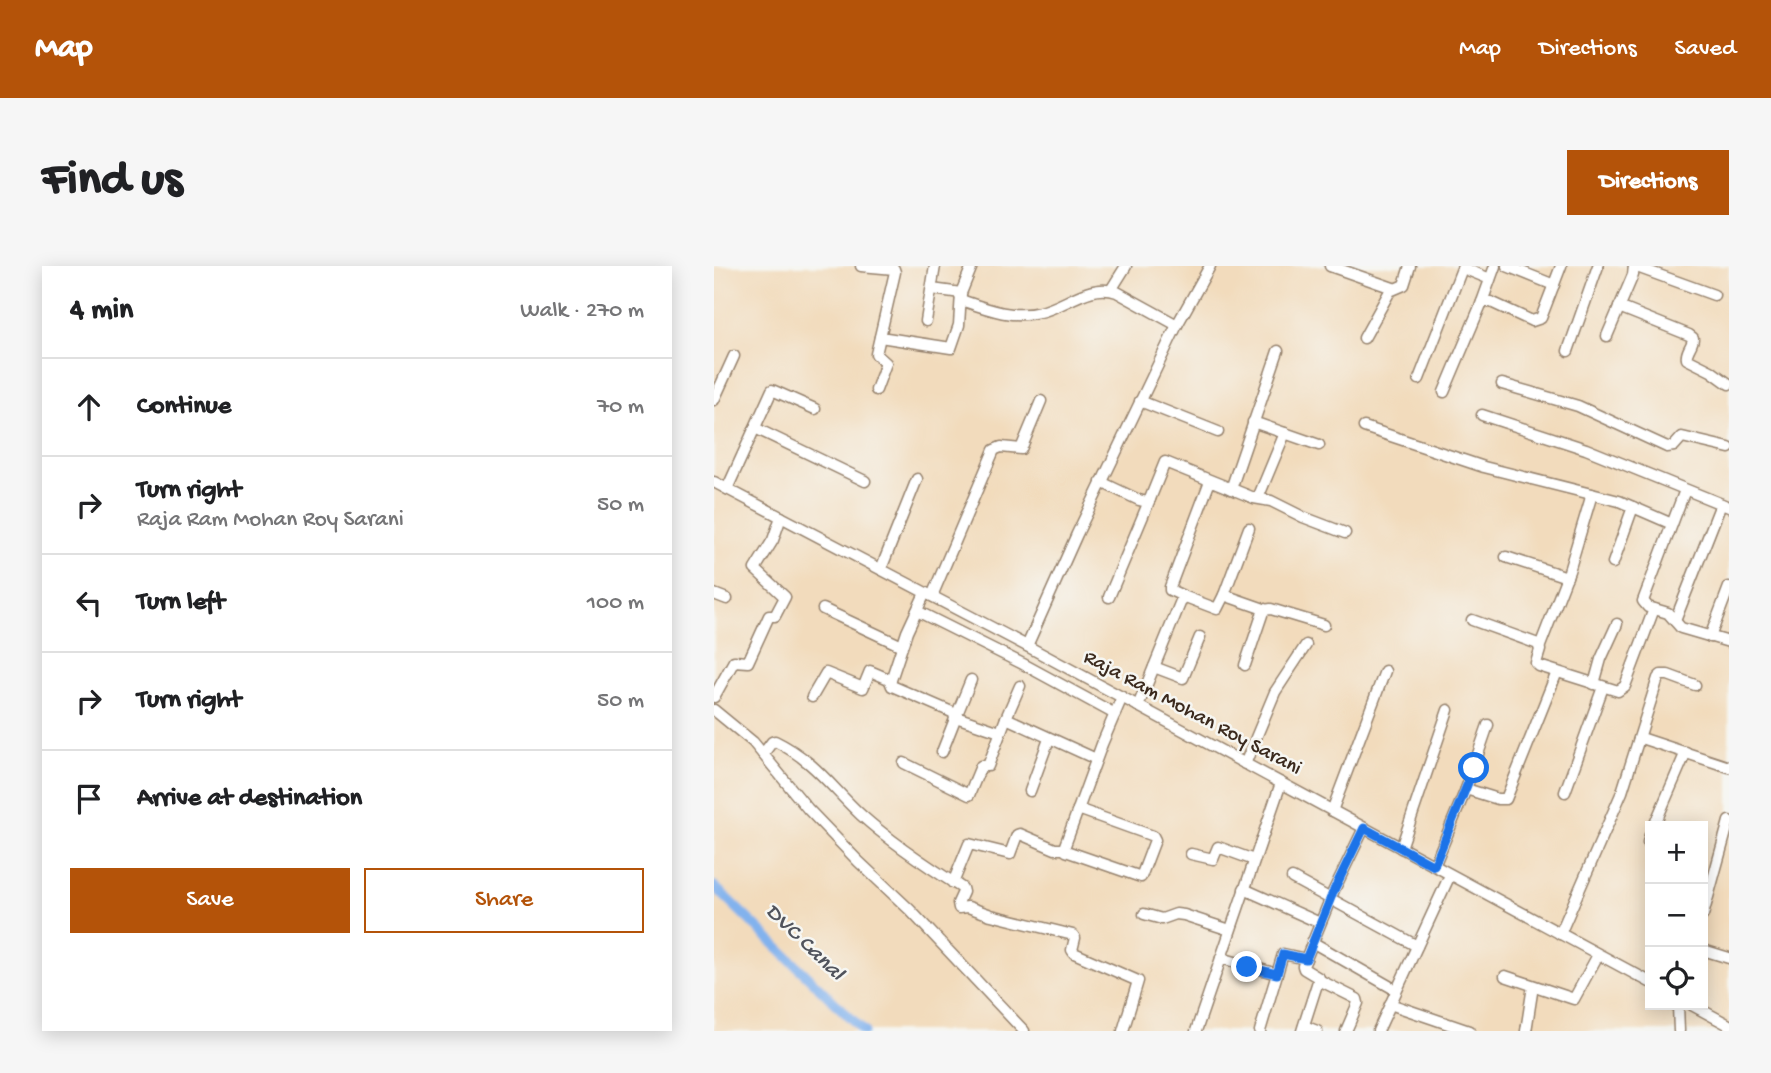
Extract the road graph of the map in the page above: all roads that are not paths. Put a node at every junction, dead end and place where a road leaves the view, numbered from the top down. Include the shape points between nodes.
1 (862, 266) edge
2 (935, 266) edge
3 (972, 266) edge
4 (1126, 266) edge
5 (1210, 266) edge
6 (1330, 266) edge
7 (1410, 266) edge
8 (1495, 266) edge
9 (1507, 266) edge
10 (1561, 266) edge
11 (1598, 266) edge
12 (1636, 266) edge
13 (1463, 267) edge
14 (1490, 279) junction
15 (1554, 285) junction
16 (1393, 288) junction
17 (932, 289) junction
18 (1111, 290) junction
19 (1714, 295) dead end
20 (961, 297) junction
21 (1482, 302) junction
22 (1619, 307) junction
23 (926, 321) dead end
24 (1177, 325) junction
25 (1607, 336) dead end
26 (880, 337) junction
27 (1364, 338) dead end
28 (1278, 351) dead end
29 (1568, 351) dead end
30 (734, 356) dead end
31 (1419, 379) dead end
32 (1502, 384) dead end
33 (1729, 384) edge
34 (876, 390) dead end
35 (1444, 393) dead end
36 (714, 400) edge
37 (1041, 401) dead end
38 (1140, 401) junction
39 (815, 409) dead end
40 (1482, 415) dead end
41 (1253, 422) junction
42 (1364, 427) dead end
43 (755, 428) junction
44 (1218, 432) dead end
45 (1285, 433) junction
46 (1319, 444) dead end
47 (1729, 448) edge
48 (917, 479) dead end
49 (865, 481) dead end
50 (1210, 481) junction
51 (714, 482) edge
52 (1101, 482) junction
53 (727, 489) junction
54 (1231, 489) junction
55 (1685, 490) junction
56 (1592, 494) junction
57 (1258, 498) junction
58 (1150, 499) junction
59 (1725, 505) edge
60 (1633, 507) junction
61 (781, 517) junction
62 (1672, 524) junction
63 (1249, 528) dead end
64 (1345, 533) dead end
65 (1506, 557) dead end
66 (1613, 563) dead end
67 (881, 569) junction
68 (1567, 577) junction
69 (1729, 587) edge
70 (714, 594) edge
71 (928, 595) junction
72 (1224, 595) junction
73 (1183, 596) junction
74 (1109, 597) dead end
75 (727, 599) dead end
76 (823, 609) dead end
77 (1654, 609) junction
78 (1264, 610) junction
79 (917, 611) junction
80 (1472, 620) dead end
81 (1675, 621) junction
82 (1617, 624) dead end
83 (1324, 625) dead end
84 (1710, 637) junction
85 (1200, 638) dead end
86 (1729, 642) edge
87 (1306, 645) dead end
88 (902, 646) junction
89 (1027, 646) junction
90 (1540, 646) junction
91 (1245, 665) dead end
92 (1154, 667) junction
93 (1385, 671) dead end
94 (1557, 672) junction
95 (971, 680) dead end
96 (890, 681) junction
97 (1599, 685) junction
98 (1695, 685) dead end
99 (1020, 686) dead end
100 (714, 697) edge
101 (812, 697) dead end
102 (1122, 697) junction
103 (1138, 706) junction
104 (714, 710) edge
105 (1448, 710) dead end
106 (1115, 714) junction
107 (956, 718) junction
108 (1006, 718) junction
109 (1488, 725) dead end
110 (1000, 732) junction
111 (1641, 738) junction
112 (1049, 739) junction
113 (942, 752) dead end
114 (1686, 752) junction
115 (763, 754) junction
116 (1096, 759) junction
117 (904, 763) dead end
118 (1245, 764) junction
119 (1729, 767) edge
120 (1281, 783) junction
121 (1466, 789) junction
122 (1030, 791) dead end
123 (1565, 792) dead end
124 (1079, 809) junction
125 (1332, 811) junction
126 (1656, 821) edge
127 (1729, 821) edge
128 (1364, 828) junction
129 (1401, 848) junction
130 (1065, 849) junction
131 (1191, 854) dead end
132 (1254, 860) junction
133 (1434, 866) junction
134 (1450, 875) junction
135 (1292, 878) dead end
136 (953, 883) junction
137 (1244, 889) junction
138 (1708, 897) edge
139 (1331, 898) junction
140 (1144, 914) dead end
141 (1320, 923) junction
142 (1230, 930) junction
143 (1560, 934) junction
144 (1312, 942) junction
145 (1418, 946) junction
146 (1708, 952) edge
147 (1598, 954) junction
148 (1221, 958) junction
149 (1729, 958) edge
150 (1306, 959) junction
151 (1277, 974) junction
152 (1504, 976) dead end
153 (1645, 979) edge
154 (1319, 980) junction
155 (1533, 986) junction
156 (1396, 990) junction
157 (1390, 1004) junction
158 (1678, 1010) edge
159 (1701, 1010) edge
160 (1729, 1025) edge
161 (1303, 1028) edge
162 (1024, 1031) edge
163 (1123, 1031) edge
164 (1196, 1031) edge
165 (1260, 1031) edge
166 (1317, 1031) edge
167 (1346, 1031) edge
168 (1378, 1031) edge
169 (1469, 1031) edge
170 (1526, 1031) edge
171 (1679, 1031) edge

1 - 26 street via 895,271
2 - 17 street
3 - 20 street
4 - 18 street
5 - 24 street
6 - 16 street
7 - 16 street via 1404,285
8 - 14 street
9 - 15 street
10 - 15 street
11 - 29 street
12 - 19 street
12 - 22 street
13 - 14 street
13 - 31 street
14 - 21 street
15 - 21 street via 1537,321
16 - 27 street
17 - 20 street
17 - 23 street
18 - 20 street via 1077,296 1028,314 995,312
18 - 24 street
20 - 26 street via 959,325 950,349
21 - 35 street
22 - 25 street
22 - 33 street via 1689,335 1693,342 1687,359
24 - 38 street
26 - 34 street via 877,355 886,363
28 - 41 street
30 - 36 street
32 - 47 street via 1578,406 1667,447 1682,437
37 - 71 street via 1021,449 994,450
38 - 44 street
38 - 52 street
39 - 43 street via 772,390
40 - 55 street via 1573,444
41 - 45 street
41 - 54 street
42 - 56 street via 1484,467
43 - 49 street
43 - 53 street
45 - 46 street
45 - 57 street
48 - 67 street
50 - 54 street
50 - 58 street via 1165,463
50 - 73 street via 1170,587
51 - 53 street, Raja Ram Mohan Roy Sarani
52 - 58 street via 1143,502
52 - 89 street
53 - 61 street, Raja Ram Mohan Roy Sarani
54 - 57 street
55 - 59 street
55 - 62 street
56 - 60 street
56 - 68 street
57 - 64 street
58 - 74 street
59 - 81 street
60 - 62 street
60 - 66 street
61 - 67 street, Raja Ram Mohan Roy Sarani
61 - 100 street via 755,569 785,597 775,616 769,616 748,662 734,660
62 - 77 street via 1644,596 1645,605
63 - 72 street
65 - 68 street
67 - 71 street, Raja Ram Mohan Roy Sarani
68 - 90 street
69 - 84 street
70 - 75 street
71 - 79 street
71 - 89 street, Raja Ram Mohan Roy Sarani
72 - 73 street via 1217,609
72 - 78 street
73 - 92 street
76 - 88 street
77 - 81 street
77 - 97 street via 1625,686 1618,691
78 - 83 street
78 - 91 street
79 - 88 street
79 - 106 street
80 - 90 street
81 - 84 street via 1681,628
82 - 97 street via 1601,659
84 - 86 street
85 - 92 street via 1183,678
87 - 118 street via 1275,692
88 - 96 street
89 - 102 street, Raja Ram Mohan Roy Sarani
90 - 94 street via 1536,663
92 - 103 street
93 - 125 street
94 - 97 street
94 - 121 street via 1506,799
95 - 107 street
96 - 101 street via 870,671 863,688 826,673
96 - 107 street via 892,687 951,710
97 - 123 street
98 - 111 street via 1661,675
99 - 108 street
102 - 103 street, Raja Ram Mohan Roy Sarani
102 - 106 street
103 - 118 street, Raja Ram Mohan Roy Sarani
104 - 115 street
105 - 129 street
106 - 116 street
107 - 110 street
107 - 113 street
108 - 110 street
108 - 112 street
109 - 121 street
110 - 117 street via 988,766 981,765 969,796
111 - 114 street
111 - 143 street
112 - 116 street
112 - 122 street
114 - 119 street
114 - 126 street
115 - 136 street via 773,741 788,748 891,840
115 - 162 street via 808,809
116 - 124 street
118 - 120 street, Raja Ram Mohan Roy Sarani
120 - 125 street, Raja Ram Mohan Roy Sarani
120 - 132 street
121 - 133 street
124 - 130 street
124 - 130 street via 1155,840 1140,878
125 - 128 street, Raja Ram Mohan Roy Sarani
127 - 138 street
128 - 129 street, Raja Ram Mohan Roy Sarani
128 - 139 street
129 - 133 street, Raja Ram Mohan Roy Sarani
130 - 136 street via 1018,834 1010,854 969,844
131 - 132 street via 1213,859 1218,847
132 - 137 street
133 - 134 street, Raja Ram Mohan Roy Sarani
134 - 143 street, Raja Ram Mohan Roy Sarani
134 - 145 street
135 - 139 street
136 - 163 street via 963,890 960,908 1073,935 1074,953 1138,981
137 - 141 street
137 - 142 street
139 - 141 street
139 - 145 street
140 - 142 street via 1162,919 1184,915
141 - 144 street
142 - 148 street
143 - 147 street, Raja Ram Mohan Roy Sarani
144 - 150 street
144 - 156 street
145 - 156 street
146 - 149 street
147 - 153 street, Raja Ram Mohan Roy Sarani
147 - 155 street via 1574,999
148 - 151 street
148 - 164 street
150 - 151 street via 1283,954
150 - 154 street via 1304,969
151 - 165 street
152 - 155 street
154 - 161 street
154 - 167 street via 1357,999
155 - 170 street
156 - 157 street
157 - 168 street
157 - 169 street
158 - 171 street
159 - 160 street
161 - 166 street

